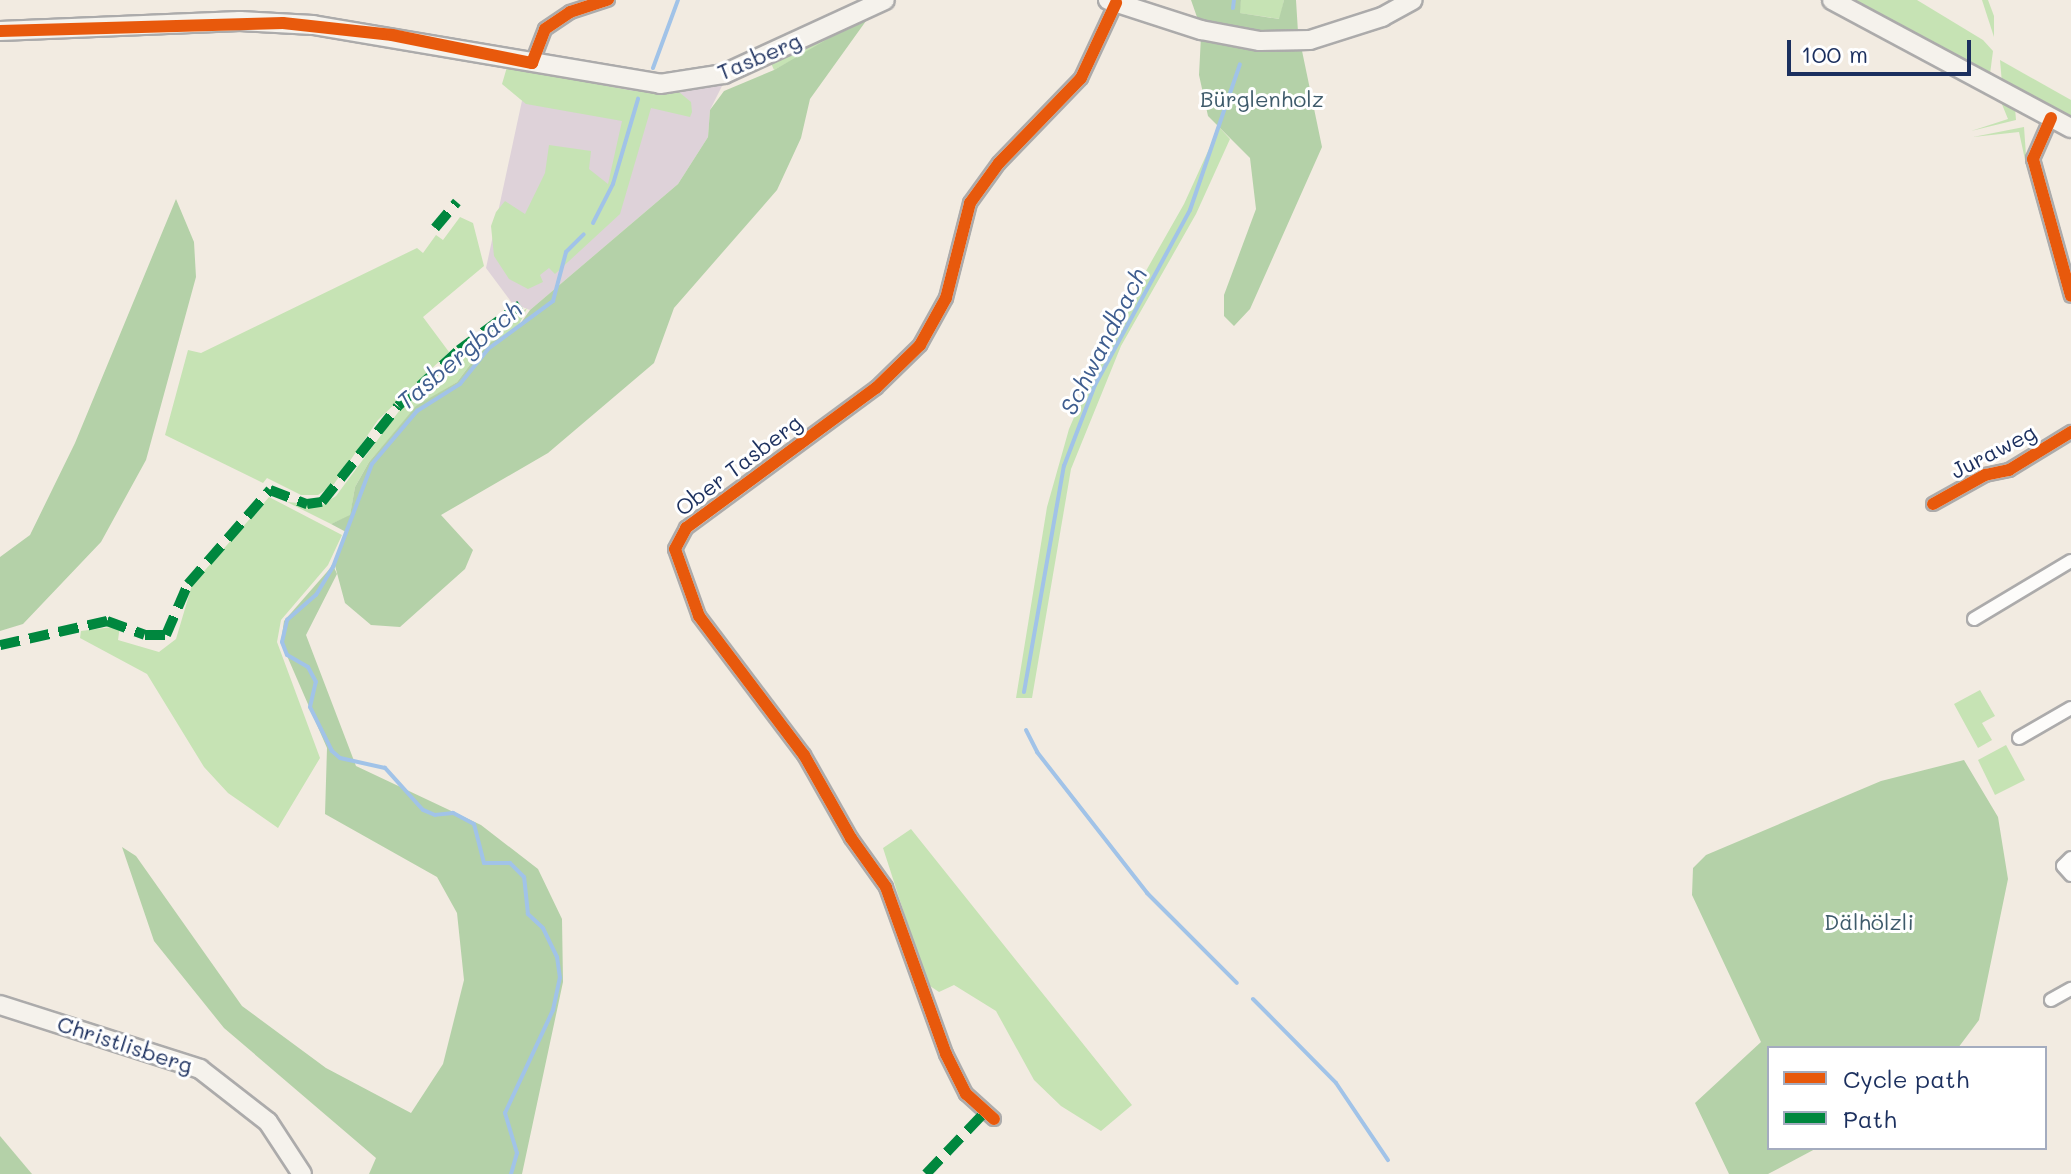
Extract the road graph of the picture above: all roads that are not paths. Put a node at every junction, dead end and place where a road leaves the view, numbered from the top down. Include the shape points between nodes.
1 (608, 0) edge
2 (885, 0) edge
3 (1413, 0) edge
4 (1832, 0) edge
5 (1112, 1) edge
6 (0, 31) edge
7 (532, 63) junction
8 (2051, 118) junction
9 (2071, 128) edge
10 (2071, 296) edge
11 (2071, 421) edge
12 (2071, 433) edge
13 (1933, 504) dead end
14 (2071, 561) edge
15 (1974, 619) dead end
16 (2071, 708) edge
17 (2019, 738) dead end
18 (2071, 858) edge
19 (2071, 875) edge
20 (2071, 989) edge
21 (2051, 1000) dead end
22 (0, 1005) edge
23 (994, 1119) dead end
24 (302, 1174) edge

1 - 7 street via 570,12 545,29
2 - 7 main road, Tasberg via 750,64 701,79 630,82
3 - 5 main road via 1382,17 1310,40 1260,41 1201,30
4 - 8 main road
5 - 23 street, Ober Tasberg via 1081,78 999,163 970,203 946,298 920,345 876,388 686,528 675,549 699,616 804,755 886,887 946,1054 966,1094
6 - 7 main road, Tasberg via 283,23 379,33
8 - 9 main road
8 - 10 street via 2033,159
11 - 12 street
12 - 13 street, Juraweg via 2009,470 1985,475
14 - 15 street
16 - 17 street
18 - 19 street via 2063,866
20 - 21 street
22 - 24 main road, Christlisberg via 200,1069 268,1122

